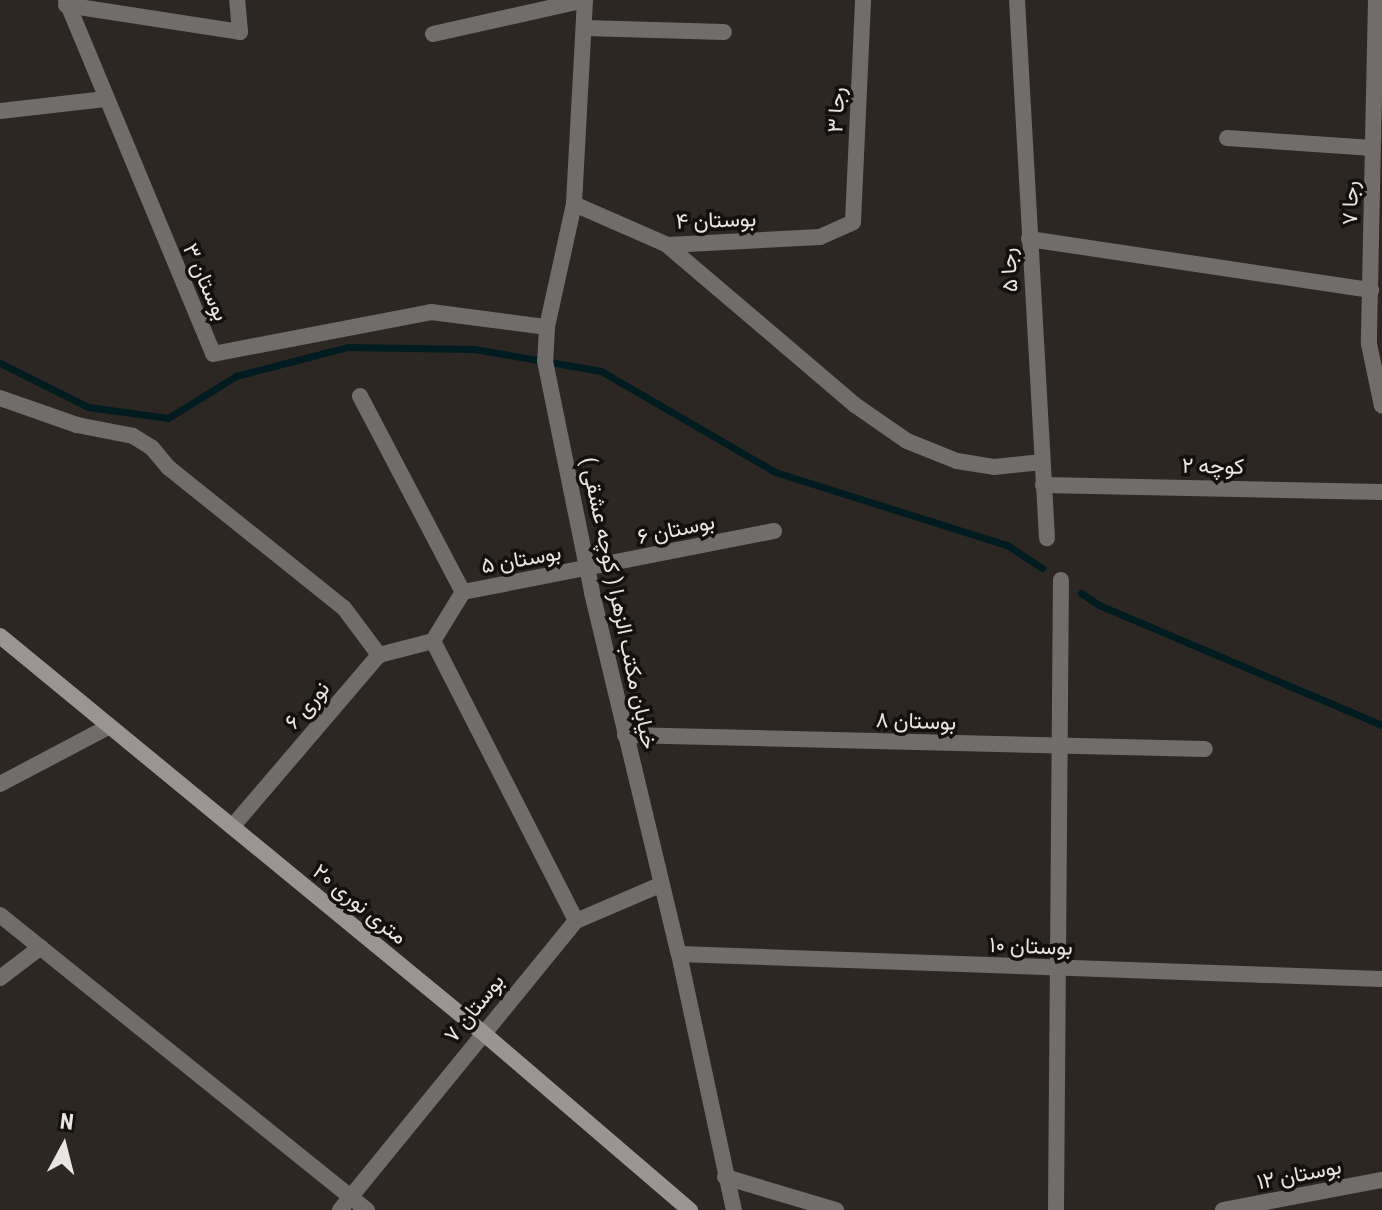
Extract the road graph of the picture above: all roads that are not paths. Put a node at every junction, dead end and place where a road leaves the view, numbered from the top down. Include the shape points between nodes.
1 (237, 0) edge
2 (585, 0) edge
3 (863, 0) edge
4 (1017, 0) edge
5 (1376, 0) edge
6 (66, 3) edge
7 (585, 28) junction
8 (724, 32) dead end
9 (433, 34) dead end
10 (105, 99) junction
11 (0, 111) edge
12 (1227, 138) dead end
13 (1373, 148) junction
14 (574, 204) junction
15 (1377, 227) edge
16 (820, 237) joint
17 (1029, 239) junction
18 (667, 245) junction
19 (1371, 290) junction
20 (547, 327) junction
21 (1381, 394) edge
22 (360, 396) dead end
23 (0, 398) edge
24 (1042, 462) junction
25 (1043, 485) junction
26 (1382, 492) edge
27 (774, 531) dead end
28 (1047, 538) dead end
29 (587, 570) junction
30 (1061, 580) dead end
31 (463, 592) junction
32 (0, 636) edge
33 (433, 641) junction
34 (379, 655) junction
35 (110, 726) junction
36 (625, 735) junction
37 (1061, 746) junction
38 (1205, 749) dead end
39 (0, 784) edge
40 (232, 827) junction
41 (660, 885) junction
42 (0, 915) edge
43 (576, 921) junction
44 (41, 947) junction
45 (679, 954) junction
46 (1058, 969) junction
47 (0, 978) edge
48 (1382, 979) edge
49 (482, 1032) junction
50 (725, 1177) junction
51 (1382, 1180) edge
52 (352, 1197) junction
53 (340, 1210) edge
54 (367, 1210) edge
55 (690, 1210) edge
56 (734, 1210) edge
57 (836, 1210) edge
58 (1056, 1210) edge
59 (1223, 1210) edge

1 - 6 street via 240,32
2 - 7 street, خیابان مکتب الزهرا ( کوچه عشقی )
2 - 9 street
3 - 16 street, رجا ۳ via 853,222
4 - 17 street, رجا ۵
5 - 13 street, رجا ۷
6 - 10 street, بوستان ۳
7 - 8 street
7 - 14 street, خیابان مکتب الزهرا ( کوچه عشقی )
10 - 11 street
10 - 20 street, بوستان ۳ via 213,354 431,312
12 - 13 street
13 - 15 street, رجا ۷
14 - 18 street, بوستان ۴
14 - 20 street, خیابان مکتب الزهرا ( کوچه عشقی )
15 - 19 street, رجا ۷
16 - 18 street, بوستان ۴
17 - 19 street
17 - 24 street, رجا ۵
18 - 24 street via 855,405 907,441 957,461 994,467
19 - 21 street, رجا ۷ via 1369,344
20 - 29 street, خیابان مکتب الزهرا ( کوچه عشقی ) via 545,361
22 - 31 street
23 - 34 street via 77,425 133,436 152,448 169,468 344,608
24 - 25 street, رجا ۵
25 - 26 street, کوچه ۲
25 - 28 street, رجا ۵
27 - 29 street, بوستان ۶
29 - 31 street, بوستان ۵
29 - 36 street, خیابان مکتب الزهرا ( کوچه عشقی )
30 - 37 street
31 - 33 street
32 - 35 main road, ۲۰ متری نوری
33 - 34 street
33 - 43 street
34 - 40 street, نوری ۶
35 - 39 street
35 - 40 main road, ۲۰ متری نوری
36 - 37 street, بوستان ۸
36 - 41 street, خیابان مکتب الزهرا ( کوچه عشقی )
37 - 38 street, بوستان ۸
37 - 46 street
40 - 49 main road, ۲۰ متری نوری
41 - 43 street, بوستان ۷
41 - 45 street, خیابان مکتب الزهرا ( کوچه عشقی )
42 - 44 street
43 - 49 street, بوستان ۷
44 - 47 street
44 - 52 street
45 - 46 street, بوستان ۱۰
45 - 50 street, خیابان مکتب الزهرا ( کوچه عشقی )
46 - 48 street, بوستان ۱۰
46 - 58 street
49 - 52 street, بوستان ۷
49 - 55 main road, ۲۰ متری نوری
50 - 56 street, خیابان مکتب الزهرا ( کوچه عشقی )
50 - 57 street
51 - 59 street, بوستان ۱۲
52 - 53 street, بوستان ۷
52 - 54 street

